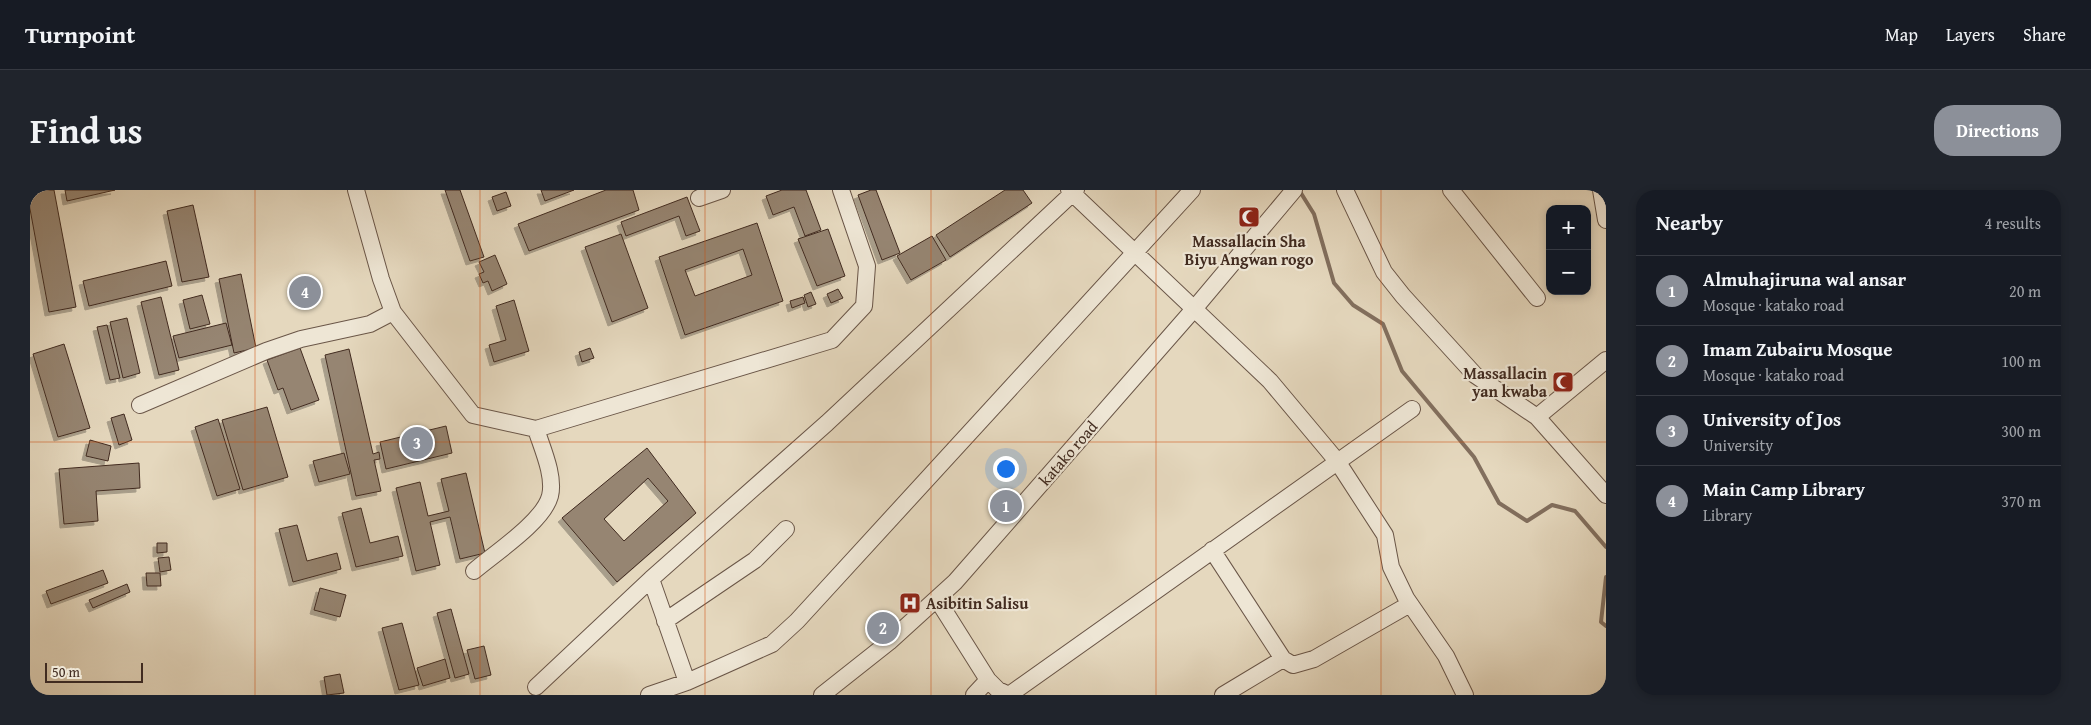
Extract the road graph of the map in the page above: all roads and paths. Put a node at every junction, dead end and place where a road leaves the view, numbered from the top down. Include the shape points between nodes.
1 (356, 190) edge
2 (722, 190) edge
3 (841, 190) edge
4 (1192, 190) edge
5 (1294, 190) edge
6 (1345, 190) edge
7 (1451, 190) edge
8 (1601, 190) edge
9 (1072, 191) edge
10 (699, 198) dead end
11 (1606, 220) edge
12 (1134, 253) junction
13 (1537, 298) dead end
14 (1194, 309) junction
15 (393, 312) junction
16 (1606, 360) edge
17 (140, 405) dead end
18 (1412, 410) dead end
19 (1537, 417) junction
20 (536, 429) junction
21 (1337, 461) junction
22 (1606, 495) edge
23 (786, 529) dead end
24 (1212, 550) junction
25 (474, 571) dead end
26 (651, 579) junction
27 (937, 599) junction
28 (1410, 604) junction
29 (665, 621) junction
30 (1283, 659) junction
31 (988, 680) junction
32 (687, 682) junction
33 (536, 687) dead end
34 (649, 695) edge
35 (822, 695) edge
36 (974, 695) edge
37 (1009, 695) edge
38 (1223, 695) edge
39 (1465, 695) edge

1 - 15 street
2 - 10 street
3 - 20 street via 867,266 864,306 832,340
4 - 12 street
5 - 14 street, katako road
6 - 19 street via 1384,272 1404,296 1475,375
7 - 13 street
8 - 11 street
9 - 12 street
9 - 26 street via 827,423
12 - 14 street
12 - 32 street via 791,627 772,644
14 - 21 street via 1270,381
14 - 27 street, katako road via 956,582
15 - 17 street via 370,324 301,339 266,351
15 - 20 street via 474,416
16 - 19 street
18 - 21 street
19 - 22 street
20 - 25 street via 549,474 550,495 544,510
21 - 24 street
21 - 28 street via 1385,535 1391,567
23 - 29 street via 755,560
24 - 30 street
24 - 37 street
26 - 29 street
26 - 33 street
27 - 31 street
27 - 35 street, katako road
28 - 30 street via 1314,659 1293,665
28 - 39 street via 1446,656
29 - 32 street
30 - 38 street
31 - 36 street
31 - 37 street
32 - 34 street

